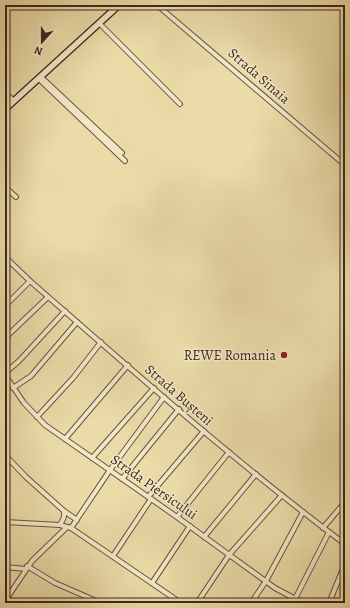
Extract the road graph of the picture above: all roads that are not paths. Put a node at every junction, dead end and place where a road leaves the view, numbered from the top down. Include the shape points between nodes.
1 (119, 5) edge
2 (157, 5) edge
3 (99, 23) junction
4 (40, 78) junction
5 (5, 93) edge
6 (14, 101) junction
7 (180, 104) dead end
8 (5, 109) edge
9 (122, 153) dead end
10 (125, 161) dead end
11 (345, 165) edge
12 (5, 187) edge
13 (16, 197) dead end
14 (5, 257) edge
15 (30, 281) junction
16 (48, 297) junction
17 (5, 298) edge
18 (9, 302) junction
19 (5, 306) edge
20 (65, 311) junction
21 (77, 322) junction
22 (5, 338) edge
23 (101, 342) junction
24 (128, 365) junction
25 (5, 374) edge
26 (13, 388) junction
27 (154, 388) junction
28 (164, 397) junction
29 (179, 409) junction
30 (37, 417) junction
31 (204, 431) junction
32 (65, 439) junction
33 (229, 452) junction
34 (5, 455) edge
35 (92, 458) junction
36 (110, 470) junction
37 (256, 474) junction
38 (122, 479) junction
39 (282, 496) junction
40 (150, 498) junction
41 (345, 502) edge
42 (64, 512) junction
43 (303, 512) junction
44 (177, 517) junction
45 (77, 520) junction
46 (5, 522) edge
47 (60, 526) junction
48 (190, 526) junction
49 (69, 527) junction
50 (323, 528) junction
51 (328, 532) junction
52 (204, 537) junction
53 (345, 544) edge
54 (229, 555) junction
55 (113, 556) junction
56 (345, 564) edge
57 (5, 567) edge
58 (27, 568) junction
59 (266, 581) junction
60 (152, 583) junction
61 (296, 600) edge
62 (5, 601) edge
63 (101, 603) edge
64 (181, 603) edge
65 (197, 603) edge
66 (251, 603) edge
67 (303, 603) edge
68 (329, 603) edge

1 - 3 main road
2 - 11 street, Strada Sinaia
3 - 4 main road
3 - 7 street
4 - 6 main road
4 - 9 street
4 - 10 street
5 - 6 street
6 - 8 main road
12 - 13 street
14 - 15 street, Strada Bușteni
15 - 16 street, Strada Bușteni
15 - 18 street
16 - 20 street, Strada Bușteni
16 - 22 street
17 - 18 street
18 - 19 street
20 - 21 street, Strada Bușteni
20 - 25 street via 20,362
21 - 23 street, Strada Bușteni
21 - 26 street via 31,376
23 - 24 street, Strada Bușteni
23 - 30 street via 73,378
24 - 27 street, Strada Bușteni
24 - 32 street
25 - 26 street, Strada Piersicului
26 - 30 street, Strada Piersicului
27 - 28 street, Strada Bușteni
27 - 35 street
28 - 29 street, Strada Bușteni
28 - 36 street
29 - 31 street, Strada Bușteni
29 - 38 street
30 - 32 street, Strada Piersicului
31 - 33 street, Strada Bușteni
31 - 40 street
32 - 35 street, Strada Piersicului
33 - 37 street, Strada Bușteni
33 - 44 street
34 - 42 street
35 - 36 street, Strada Piersicului
36 - 38 street, Strada Piersicului
36 - 45 street
37 - 39 street, Strada Bușteni
37 - 52 street
38 - 40 street, Strada Piersicului
39 - 43 street, Strada Bușteni
39 - 54 street
40 - 44 street, Strada Piersicului
40 - 55 street
41 - 50 street
42 - 45 street
42 - 47 street
43 - 50 street, Strada Bușteni
43 - 59 street
44 - 48 street, Strada Piersicului
45 - 49 street
46 - 47 street
47 - 49 street
48 - 52 street, Strada Piersicului
48 - 60 street
49 - 55 street
49 - 58 street
50 - 51 street, Strada Bușteni
51 - 53 street, Strada Bușteni
51 - 61 street
52 - 54 street, Strada Piersicului
54 - 59 street, Strada Piersicului
54 - 65 street
55 - 60 street
56 - 68 street
57 - 58 street
58 - 62 street
58 - 63 street
59 - 61 street, Strada Piersicului
59 - 66 street
60 - 64 street
61 - 67 street, Strada Piersicului

